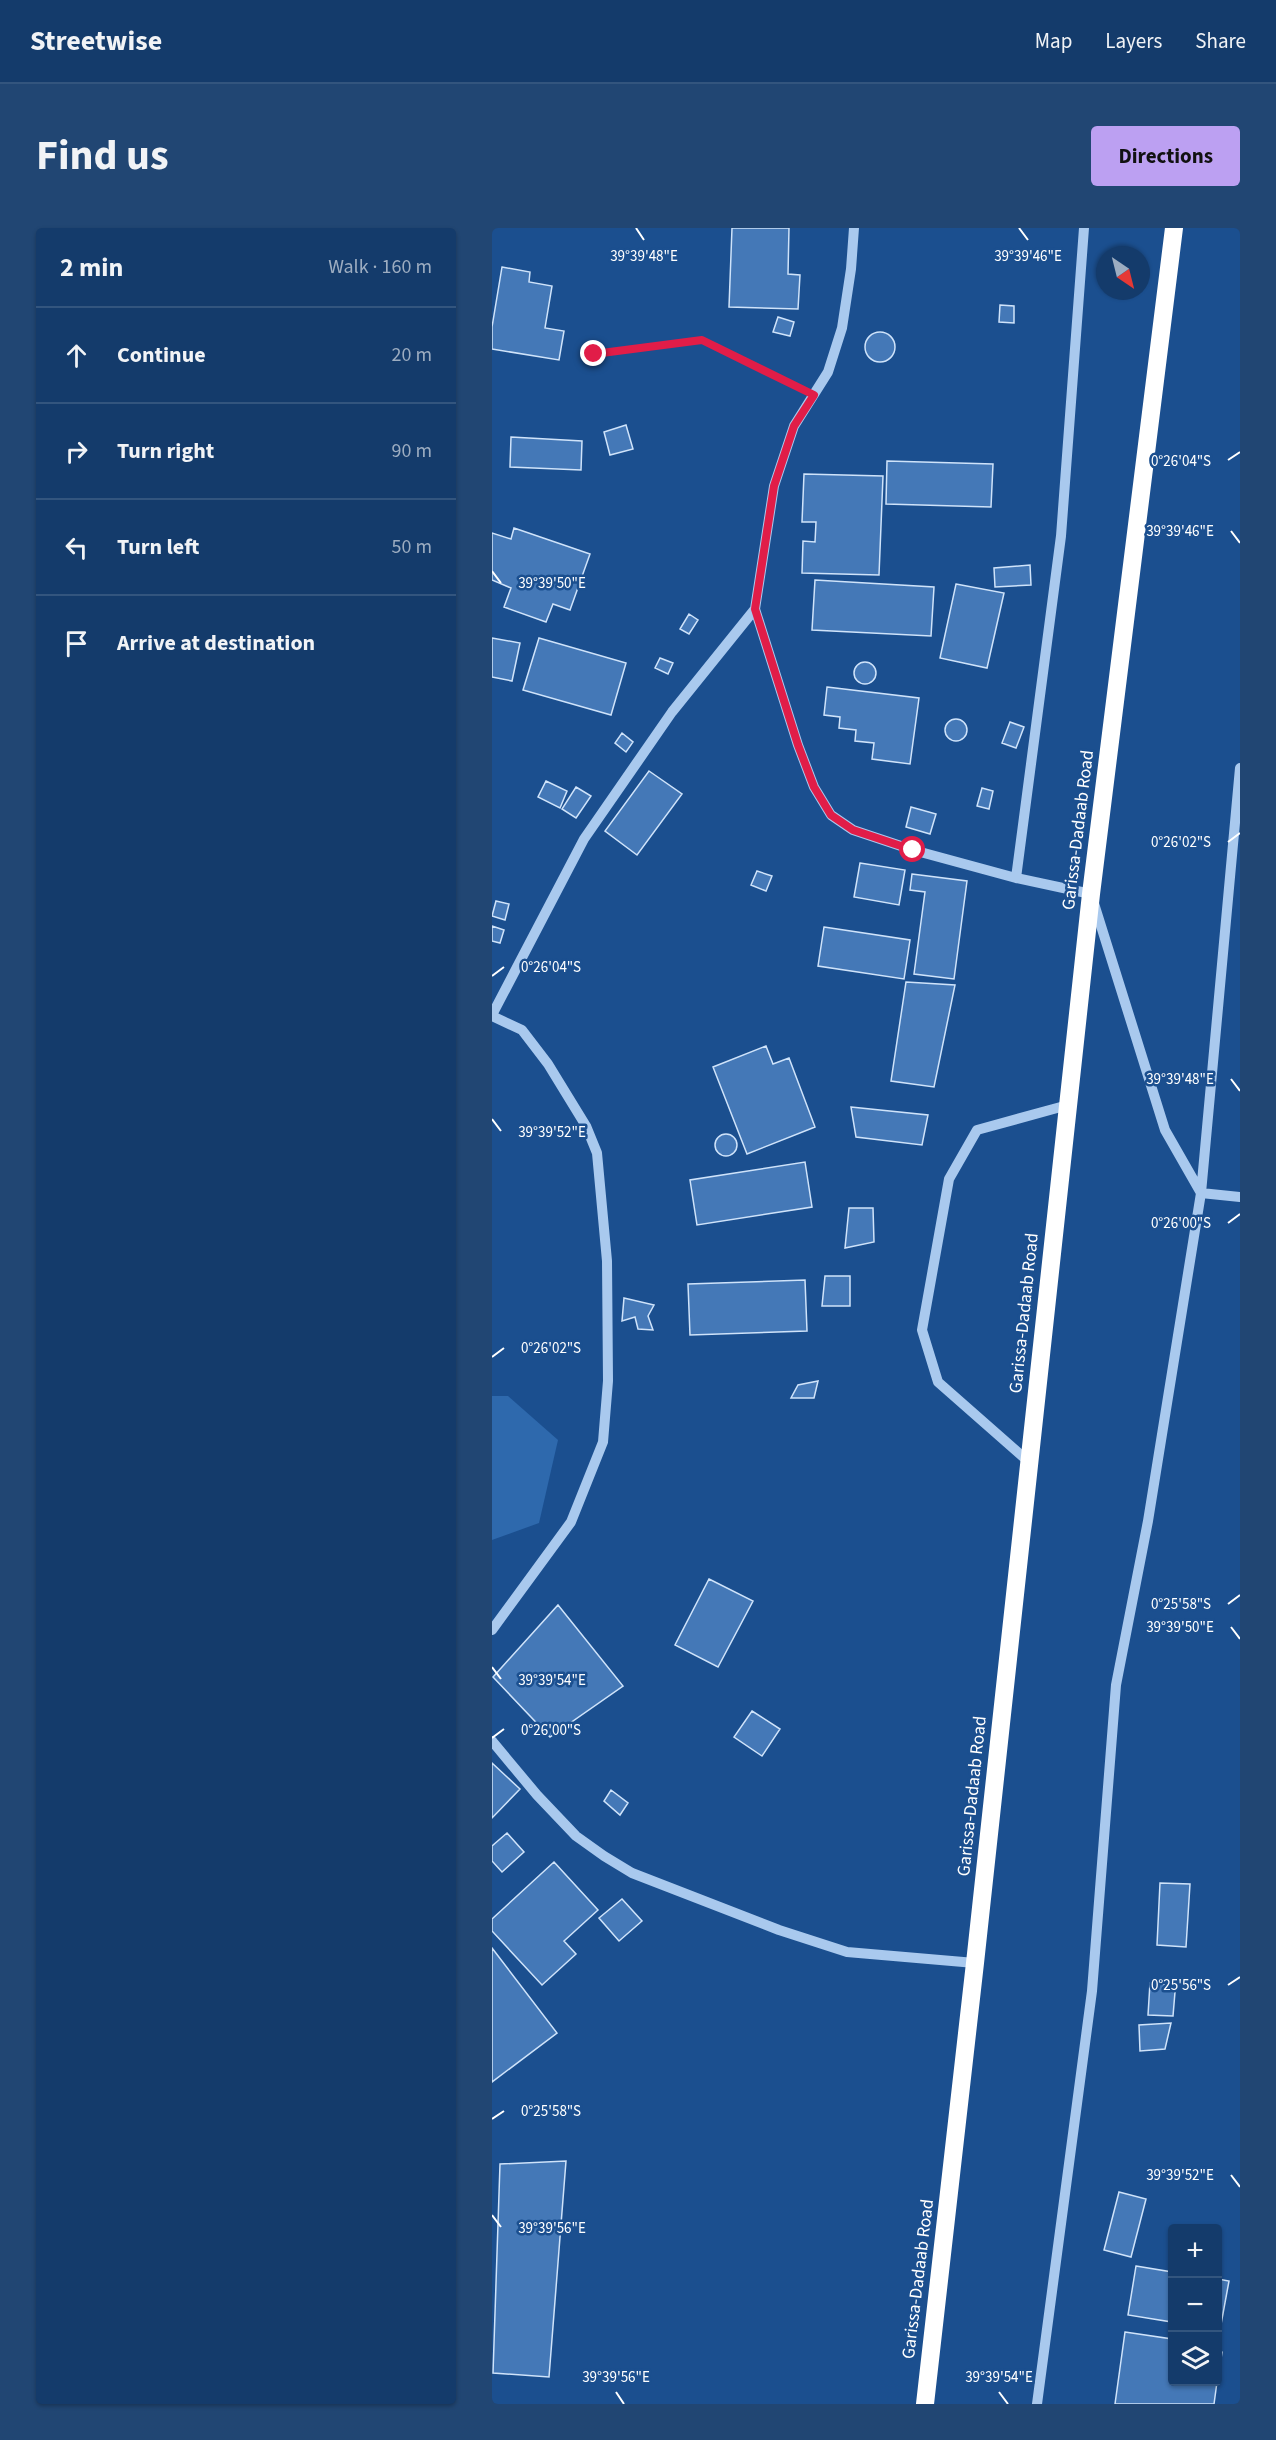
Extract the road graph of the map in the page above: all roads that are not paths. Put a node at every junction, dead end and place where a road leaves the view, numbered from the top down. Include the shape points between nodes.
1 (854, 228) edge
2 (1084, 228) edge
3 (1174, 228) edge
4 (755, 609) junction
5 (1240, 768) edge
6 (1016, 878) junction
7 (1091, 894) junction
8 (492, 1016) edge
9 (1068, 1105) junction
10 (1201, 1193) junction
11 (1240, 1197) edge
12 (1029, 1461) junction
13 (492, 1630) edge
14 (492, 1741) edge
15 (975, 1963) junction
16 (925, 2404) edge
17 (1037, 2404) edge

1 - 4 street via 842,328 828,372 794,426 774,486
2 - 6 street via 1061,536
3 - 7 highway, Garissa-Dadaab Road
4 - 6 street via 798,745 814,787 831,815 853,830
4 - 8 street via 672,712 584,839
5 - 10 street
6 - 7 street
7 - 9 highway, Garissa-Dadaab Road
7 - 10 street via 1165,1130
8 - 13 street via 522,1030 559,1082 597,1153 607,1261 608,1381 603,1442 571,1522
9 - 12 highway, Garissa-Dadaab Road
9 - 12 street via 977,1130 949,1179 922,1330 938,1382
10 - 11 street
10 - 17 street via 1148,1521 1116,1685 1092,1992
12 - 15 highway, Garissa-Dadaab Road
14 - 15 street via 576,1836 632,1873 847,1952
15 - 16 highway, Garissa-Dadaab Road

